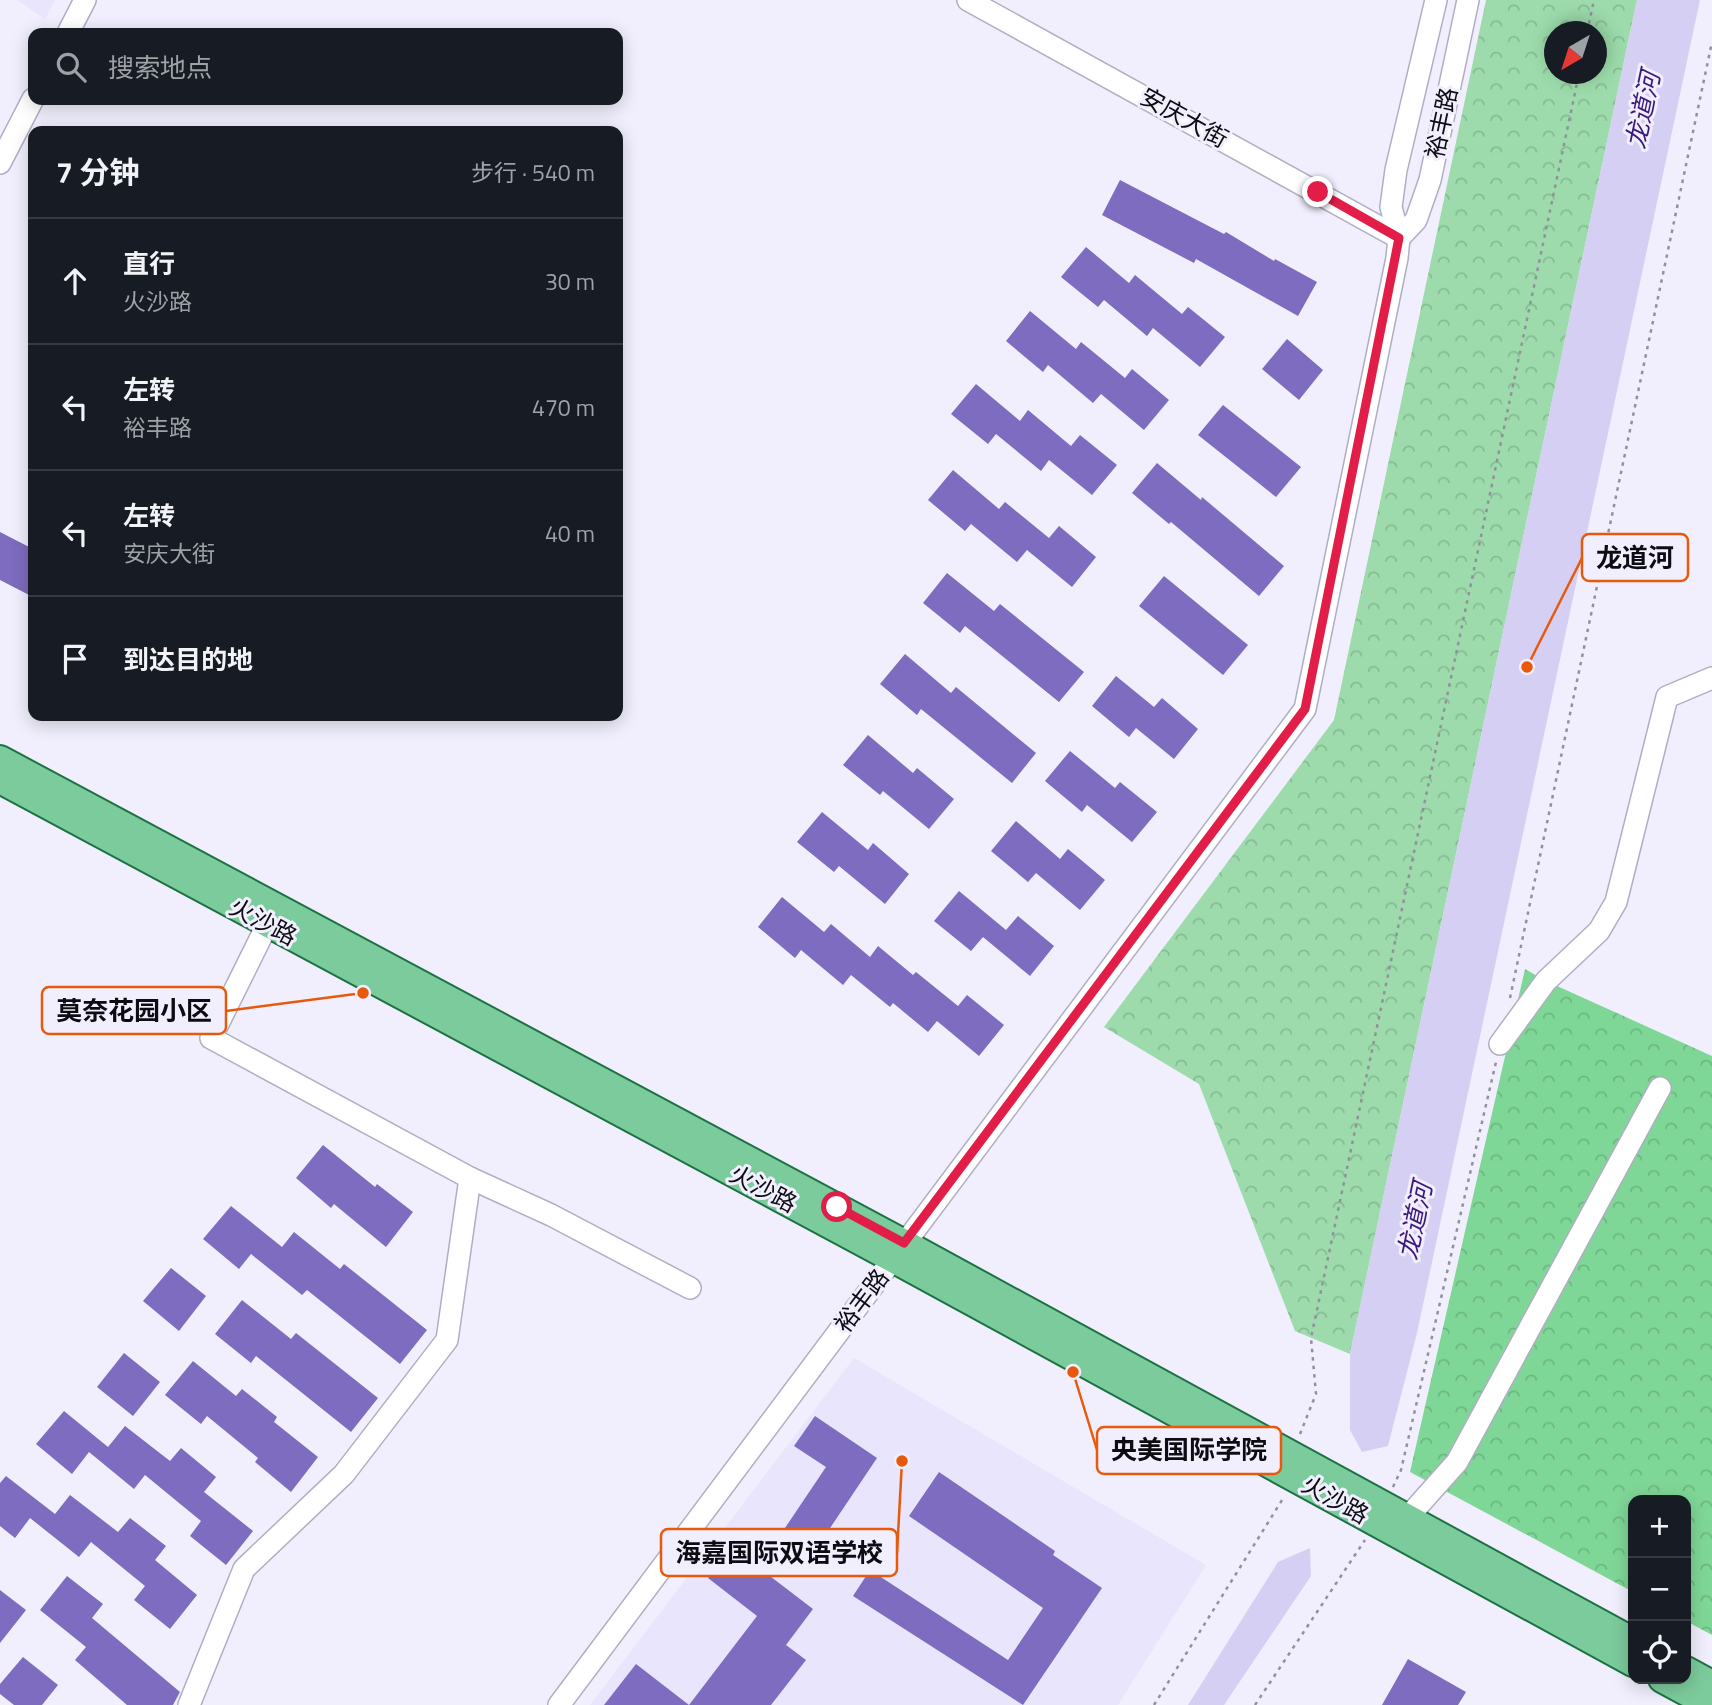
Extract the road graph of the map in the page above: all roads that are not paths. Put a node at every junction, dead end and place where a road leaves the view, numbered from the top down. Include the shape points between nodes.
1 (85, 0) edge
2 (968, 0) edge
3 (1436, 0) edge
4 (1468, 0) edge
5 (71, 28) edge
6 (30, 105) edge
7 (0, 163) edge
8 (1399, 238) junction
9 (1712, 678) edge
10 (0, 759) edge
11 (0, 780) edge
12 (272, 915) junction
13 (1500, 1044) road end
14 (1660, 1088) dead end
15 (470, 1178) junction
16 (899, 1251) junction
17 (690, 1288) dead end
18 (1390, 1515) junction
19 (1628, 1638) edge
20 (1628, 1660) edge
21 (1691, 1673) edge
22 (1671, 1684) edge
23 (1712, 1684) edge
24 (189, 1705) edge
25 (559, 1705) edge
26 (1710, 1705) edge

1 - 5 street
2 - 8 street, 安庆大街
3 - 8 street, 裕丰路 via 1396,170 1391,207
4 - 8 street, 裕丰路 via 1430,180 1416,220
6 - 7 street
8 - 16 street, 裕丰路 via 1305,709
9 - 13 street via 1667,697 1616,902 1599,932 1546,981
10 - 12 main road, 火沙路
11 - 12 main road, 火沙路
12 - 15 street via 211,1038
12 - 16 main road, 火沙路
14 - 18 street via 1457,1462
15 - 17 street via 551,1214
15 - 24 street via 447,1340 344,1474 244,1569
16 - 18 main road, 火沙路 via 1292,1453
16 - 18 main road, 火沙路 via 1296,1479
16 - 25 street, 裕丰路
18 - 19 main road, 火沙路
18 - 20 main road, 火沙路
21 - 23 main road
22 - 26 main road

